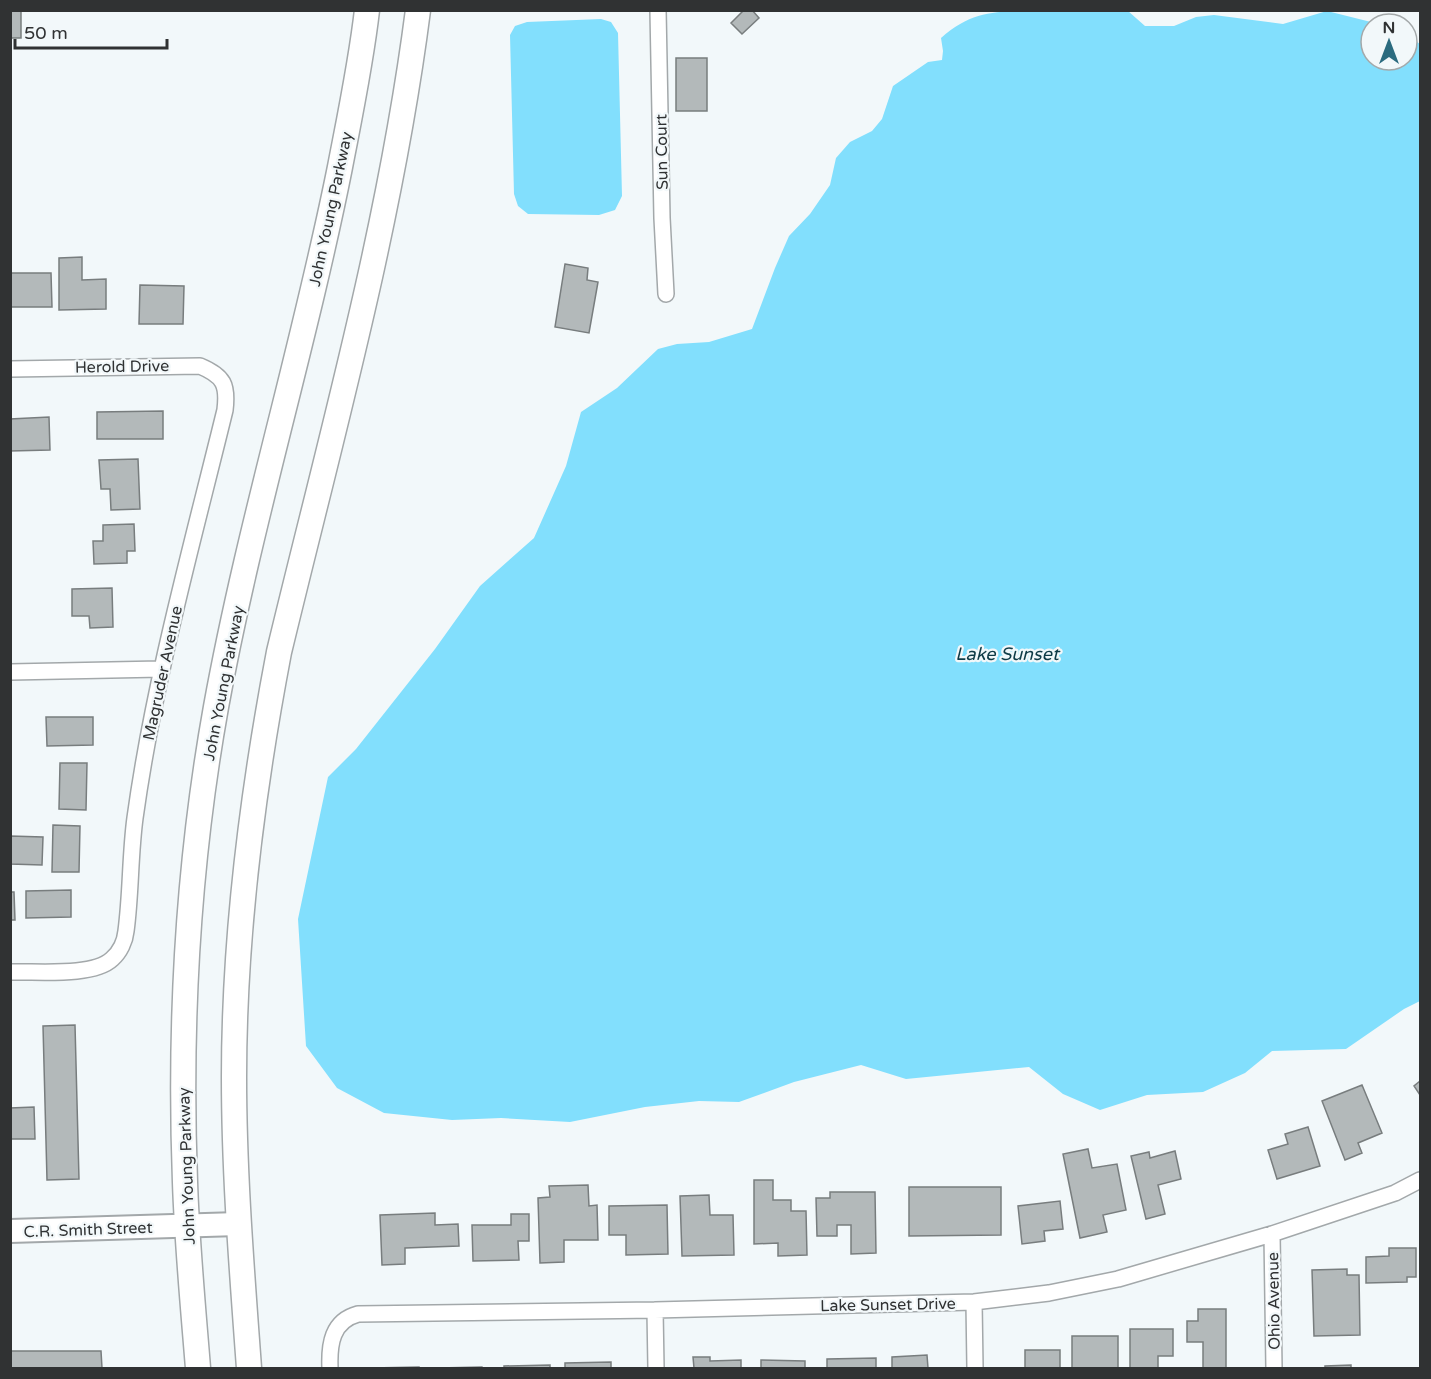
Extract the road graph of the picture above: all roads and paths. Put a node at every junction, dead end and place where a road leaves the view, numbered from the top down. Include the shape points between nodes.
1 (367, 10) edge
2 (418, 10) edge
3 (658, 10) edge
4 (666, 294) dead end
5 (10, 369) edge
6 (226, 387) joint
7 (161, 669) junction
8 (10, 672) edge
9 (10, 972) edge
10 (1420, 1180) edge
11 (238, 1224) junction
12 (188, 1226) junction
13 (10, 1231) edge
14 (1272, 1234) junction
15 (974, 1302) junction
16 (656, 1310) junction
17 (198, 1368) edge
18 (249, 1368) edge
19 (330, 1368) edge
20 (656, 1368) edge
21 (975, 1368) edge
22 (1274, 1368) edge

1 - 12 main road, John Young Parkway via 325,240 240,595 205,777 186,985 183,1085
2 - 11 main road via 385,204 279,652 255,786 236,996
3 - 4 street, Sun Court
5 - 6 street, Herold Drive via 189,365 211,371
6 - 7 street, Magruder Avenue via 225,410
7 - 8 street
7 - 9 street, Magruder Avenue via 141,773 122,948 100,966
10 - 14 street, Lake Sunset Drive via 1395,1194
11 - 12 street, C.R. Smith Street
11 - 18 main road
12 - 13 street, C.R. Smith Street
12 - 17 main road, John Young Parkway
14 - 15 street, Lake Sunset Drive via 1118,1279
14 - 22 street, Ohio Avenue
15 - 16 street, Lake Sunset Drive
15 - 21 street
16 - 19 street, Lake Sunset Drive via 358,1314 340,1323 333,1338
16 - 20 street

